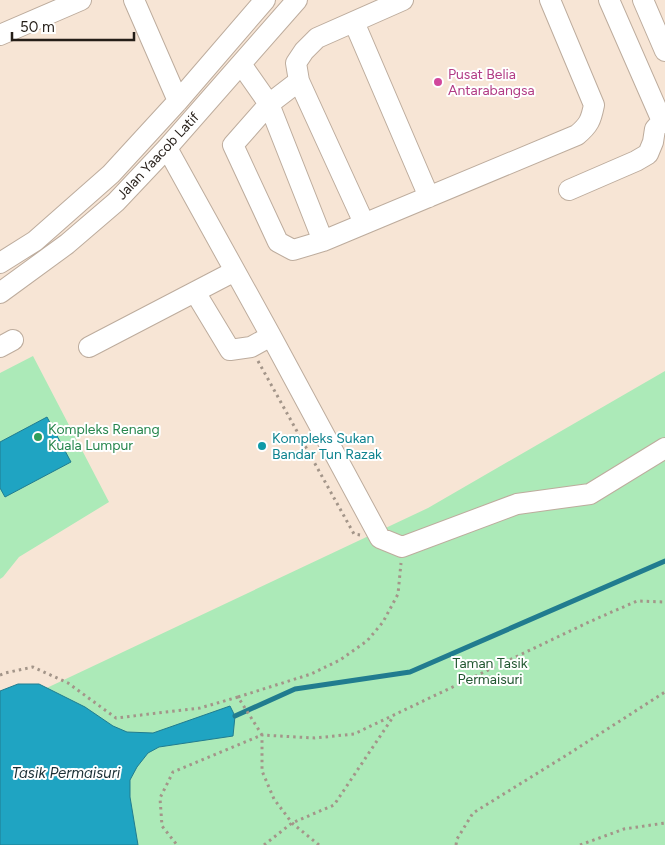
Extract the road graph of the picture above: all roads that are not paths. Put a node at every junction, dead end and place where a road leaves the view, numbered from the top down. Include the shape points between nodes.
1 (81, 0) edge
2 (134, 0) edge
3 (265, 0) edge
4 (297, 0) edge
5 (403, 0) edge
6 (550, 0) edge
7 (609, 0) edge
8 (643, 0) edge
9 (354, 22) junction
10 (0, 35) edge
11 (665, 50) edge
12 (241, 64) junction
13 (299, 81) junction
14 (178, 101) junction
15 (269, 104) junction
16 (663, 121) edge
17 (167, 148) junction
18 (569, 190) dead end
19 (429, 197) junction
20 (364, 223) junction
21 (323, 241) junction
22 (0, 263) edge
23 (235, 271) junction
24 (0, 292) edge
25 (195, 292) junction
26 (271, 336) junction
27 (89, 347) dead end
28 (665, 448) edge

1 - 10 street
2 - 14 street
3 - 14 street, Jalan Yaacob Latif
4 - 12 street, Jalan Yaacob Latif
5 - 9 street
6 - 19 street via 594,105 587,126 577,135
7 - 16 street
8 - 11 street
9 - 13 street via 317,38 304,51 296,63
9 - 19 street
12 - 15 street
12 - 17 street, Jalan Yaacob Latif
13 - 15 street
13 - 20 street
14 - 22 street, Jalan Yaacob Latif via 111,174 35,241
15 - 21 street
15 - 21 street via 233,145 278,242 293,250
16 - 18 street via 655,129 648,154
17 - 23 street
17 - 24 street, Jalan Yaacob Latif via 116,202 67,244
19 - 20 street
20 - 21 street
23 - 25 street
23 - 26 street
25 - 26 street via 230,350 251,347
25 - 27 street
26 - 28 street via 380,538 402,547 517,504 590,494

